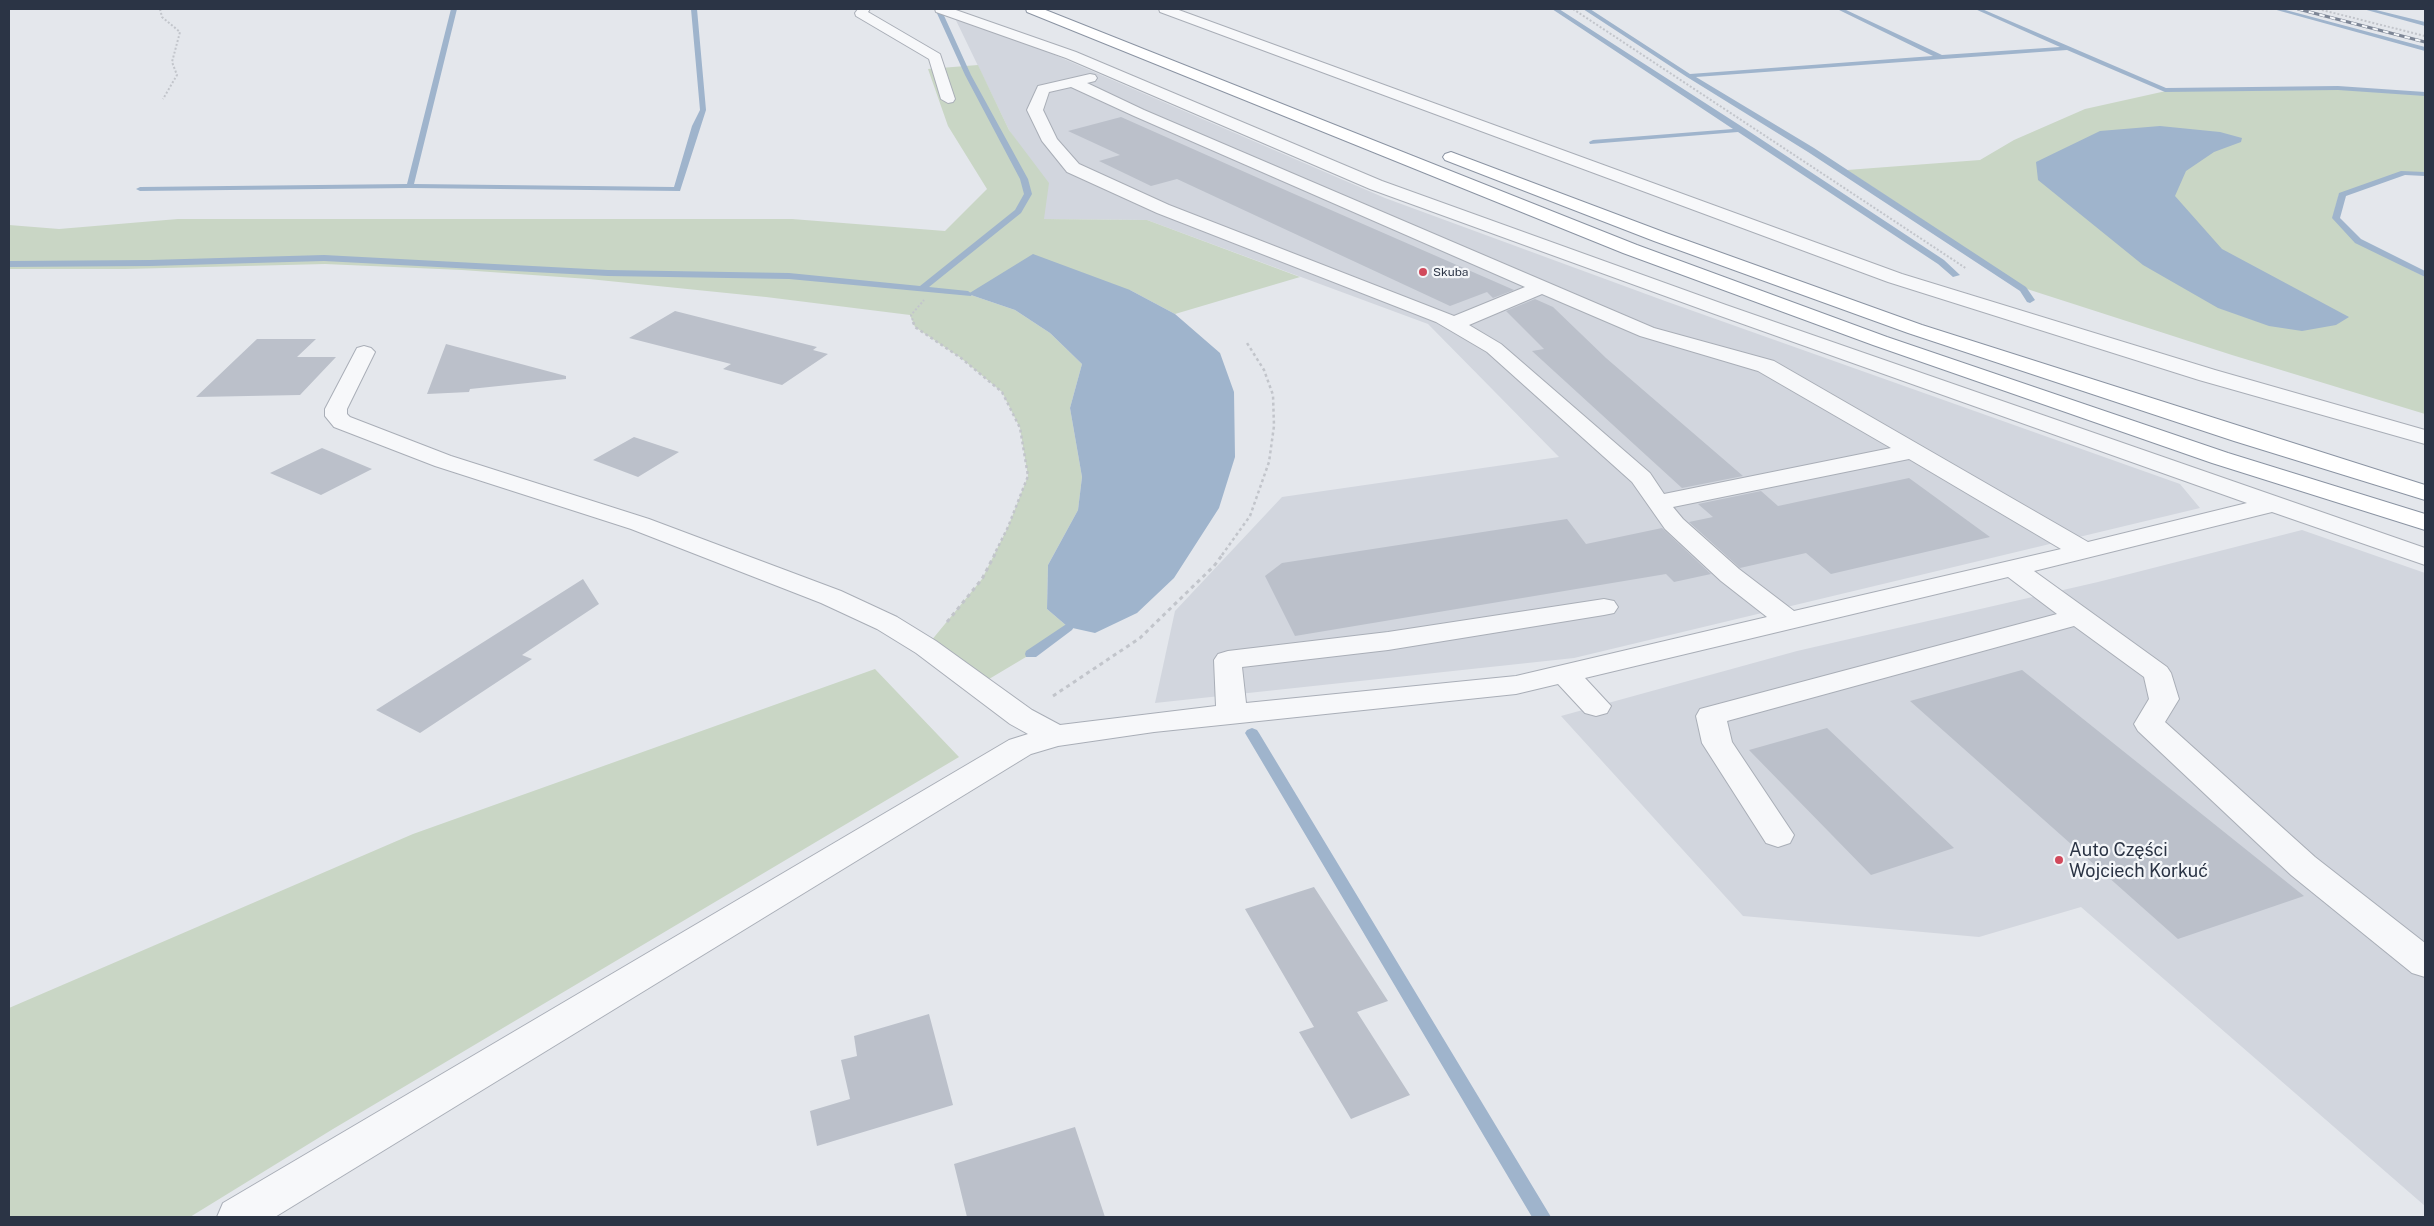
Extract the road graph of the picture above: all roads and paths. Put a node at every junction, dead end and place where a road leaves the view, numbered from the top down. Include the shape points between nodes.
1 (160, 9) edge
2 (864, 9) edge
3 (941, 9) edge
4 (1032, 9) edge
5 (1165, 9) edge
6 (1573, 9) edge
7 (2318, 9) edge
8 (2425, 36) edge
9 (1113, 73) junction
10 (1073, 82) junction
11 (163, 99) dead end
12 (948, 99) dead end
13 (1351, 117) dead end
14 (1542, 287) junction
15 (924, 300) dead end
16 (2000, 312) junction
17 (1453, 324) junction
18 (1247, 344) dead end
19 (364, 352) dead end
20 (2425, 437) edge
21 (1912, 451) junction
22 (2425, 494) edge
23 (1657, 503) junction
24 (2273, 504) junction
25 (2425, 522) edge
26 (2084, 551) junction
27 (2425, 557) edge
28 (2011, 567) junction
29 (1604, 607) dead end
30 (2080, 616) junction
31 (1790, 620) junction
32 (926, 647) junction
33 (1565, 674) junction
34 (1596, 706) dead end
35 (1232, 714) junction
36 (1021, 717) junction
37 (1056, 736) junction
38 (1778, 834) dead end
39 (2425, 963) edge
40 (238, 1217) edge

1 - 11 path via 162,17 180,32 172,62 177,75
2 - 12 street via 861,13 935,57
3 - 9 street
4 - 25 highway via 1630,249 1756,296 2220,458
5 - 16 street via 1895,278
6 - 16 path via 1994,286 1994,301
7 - 8 path
9 - 10 street
9 - 24 street via 1376,185
10 - 14 street
10 - 17 street via 1043,89 1035,110 1050,141 1073,168 1163,209
13 - 22 highway via 1660,237 1916,329
14 - 17 street
14 - 21 street via 1647,332 1766,366
15 - 32 path via 910,315 915,328 961,358 1002,392 1020,428 1028,476 1008,527 982,579
16 - 20 street
17 - 23 street via 1494,348 1642,478
18 - 36 path via 1264,370 1273,396 1274,426 1269,462 1250,516 1214,566 1140,638
19 - 32 street via 336,409 336,416 342,422 443,461 640,524 761,568 887,623
21 - 23 street
21 - 26 street
23 - 31 street via 1674,524 1730,575
24 - 26 street
24 - 27 street
26 - 28 street
28 - 30 street
28 - 31 street
29 - 35 street via 1388,641 1228,660
30 - 38 street via 1711,716 1717,742
30 - 39 street via 2158,673 2164,699 2149,724 2303,866
31 - 33 street
32 - 36 street
33 - 34 street
33 - 35 street via 1516,685
35 - 37 street
36 - 37 street
37 - 40 street via 1020,748

